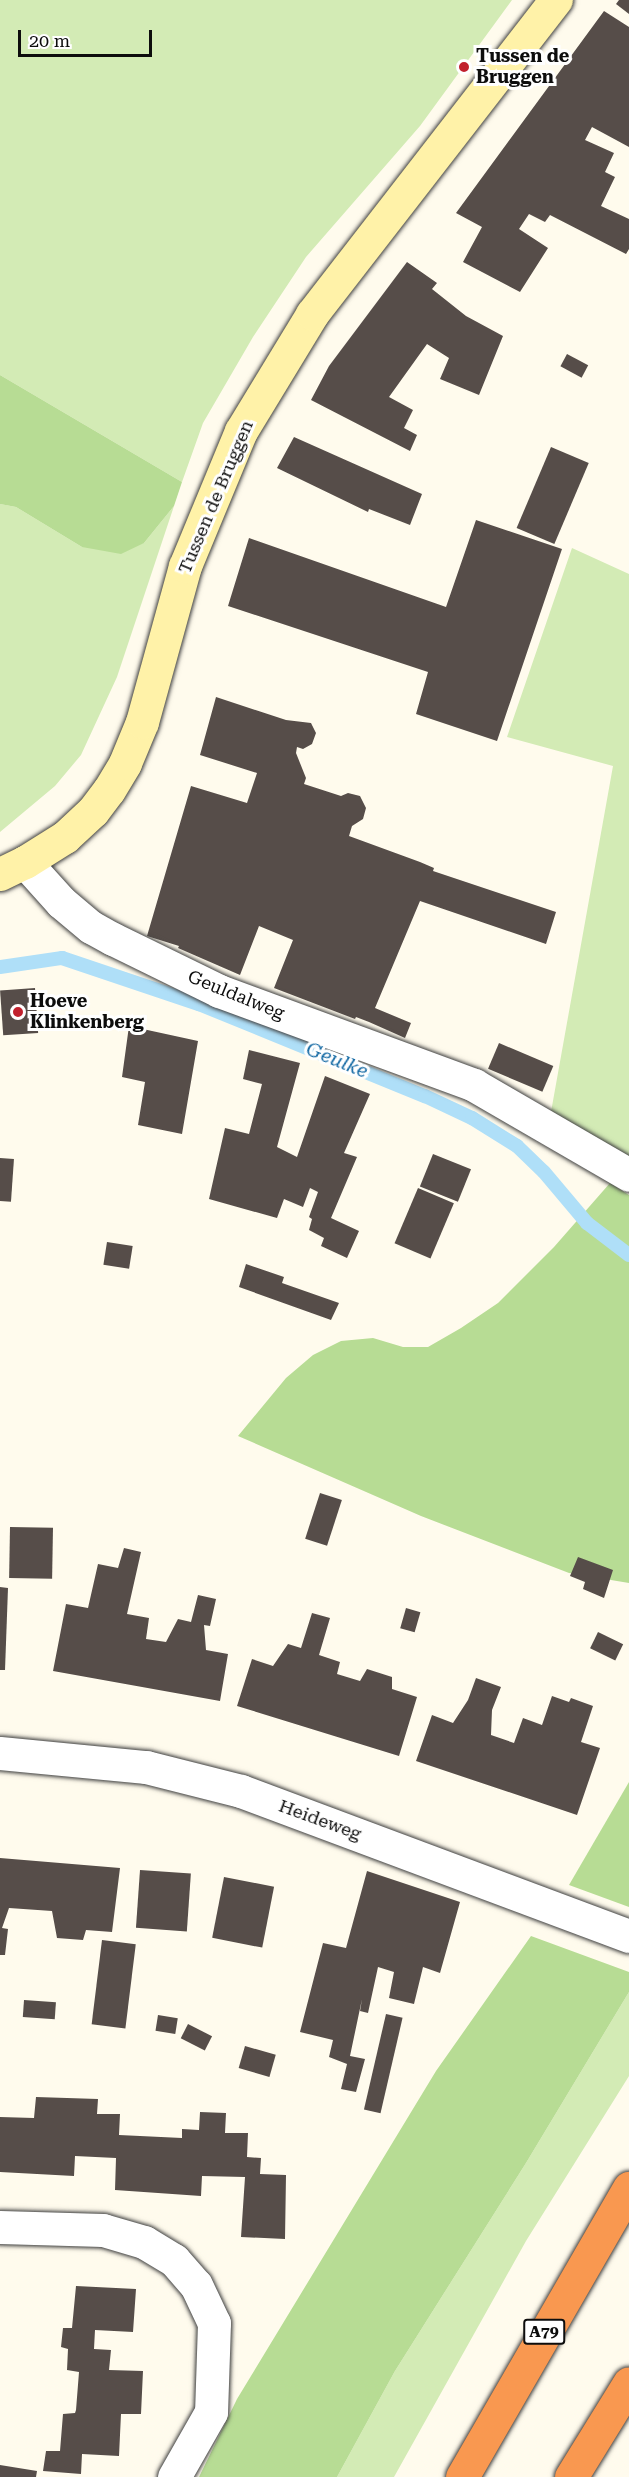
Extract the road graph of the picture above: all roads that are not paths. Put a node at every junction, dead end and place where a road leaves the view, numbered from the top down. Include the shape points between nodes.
1 (556, 0) edge
2 (13, 868) edge
3 (629, 1175) edge
4 (0, 1753) edge
5 (629, 1936) edge
6 (629, 2188) edge
7 (0, 2227) edge
8 (629, 2384) edge
9 (174, 2477) edge
10 (462, 2477) edge
11 (571, 2477) edge

1 - 2 street, Tussen de Bruggen via 312,314 290,349 241,431 185,566 142,722 125,763 93,811 78,826
2 - 3 street, Geuldalweg via 113,939 219,991 474,1085
4 - 5 street, Heideweg via 146,1767 241,1791
6 - 10 highway, A79
7 - 9 street via 104,2230 144,2242 174,2260 196,2285 214,2323 211,2412
8 - 11 highway

